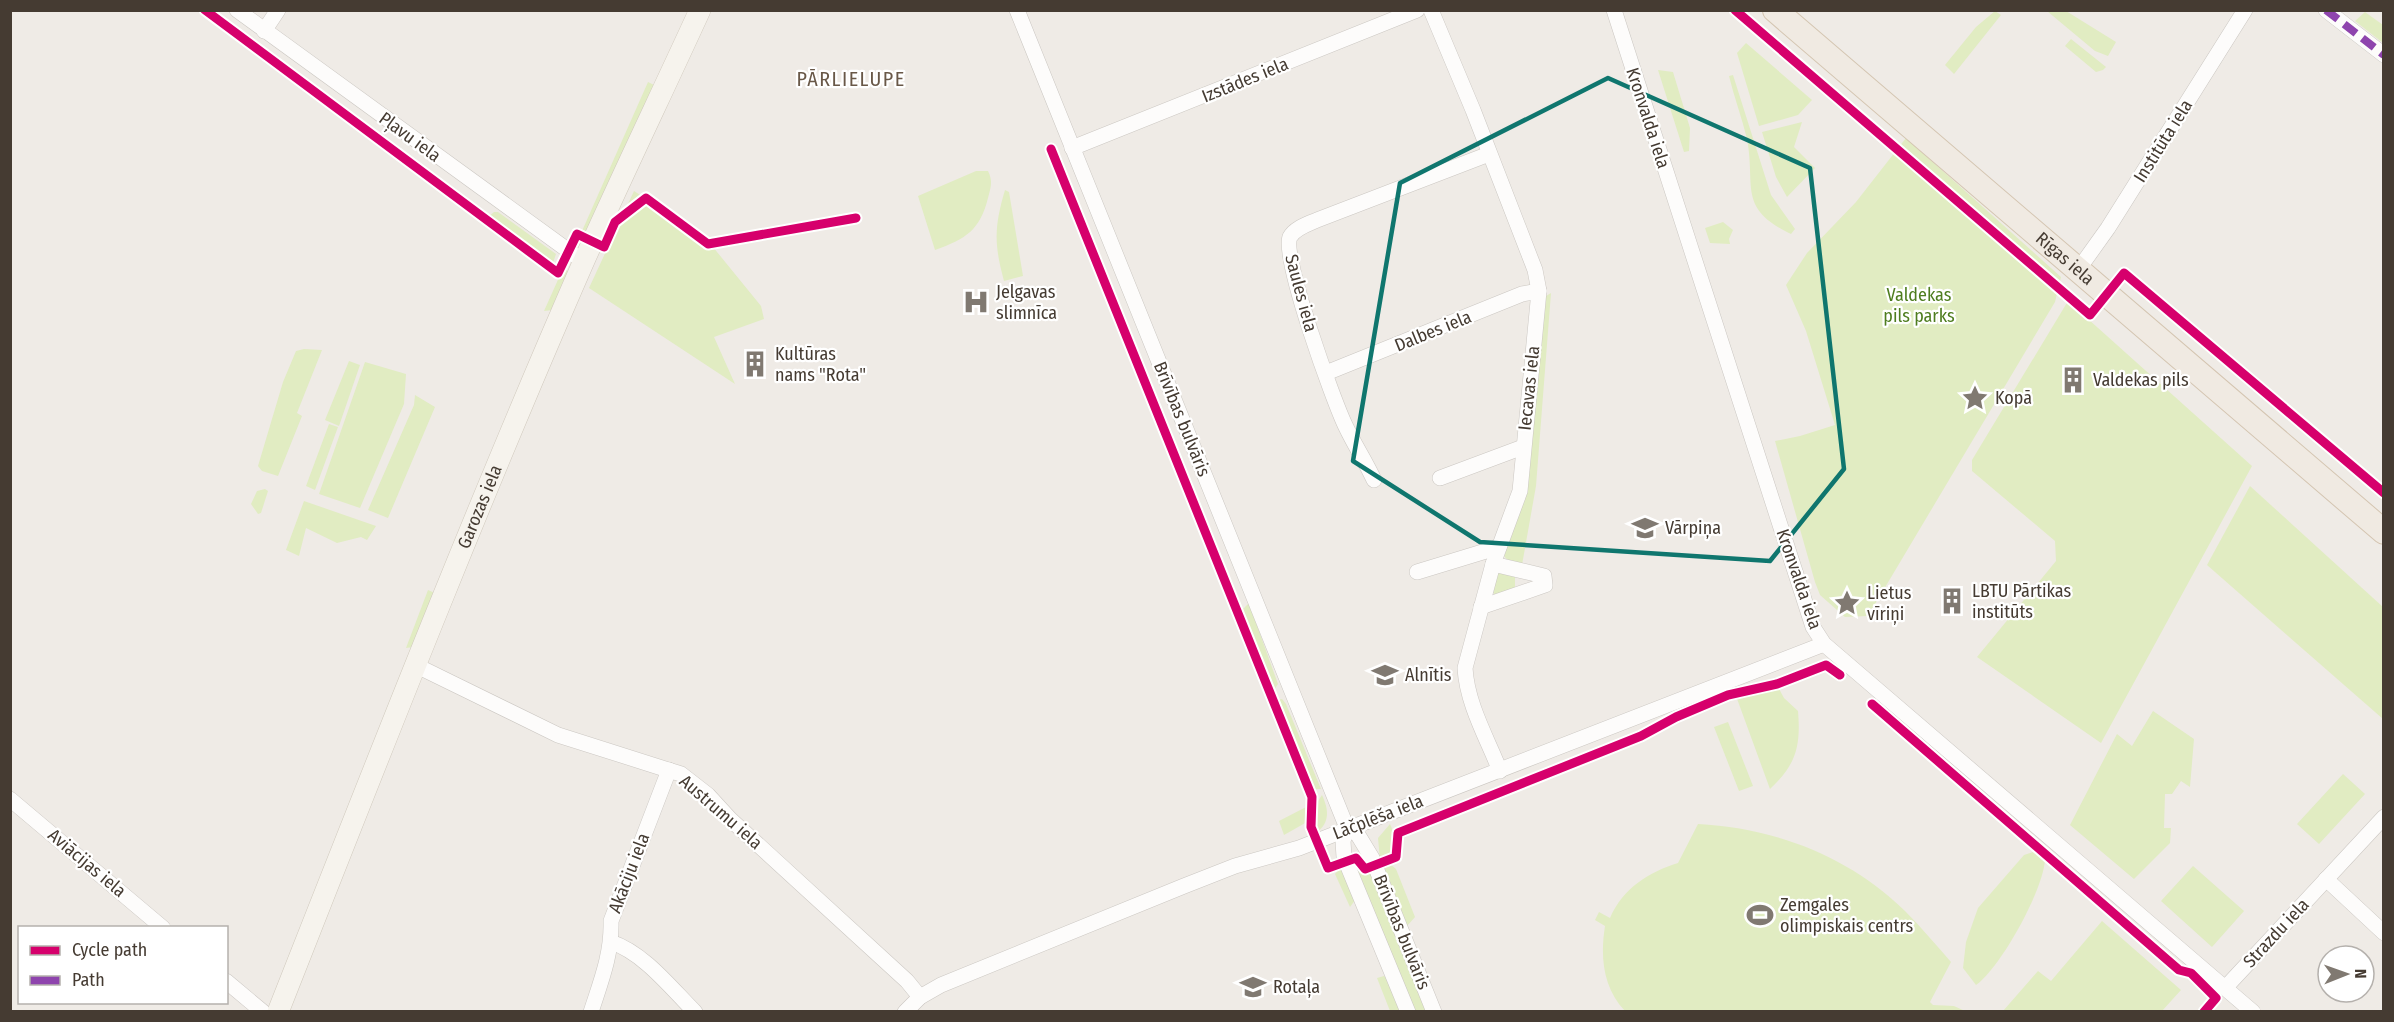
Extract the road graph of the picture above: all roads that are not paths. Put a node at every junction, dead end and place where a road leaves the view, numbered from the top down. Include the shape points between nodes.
1 (237, 10) edge
2 (278, 10) edge
3 (700, 10) edge
4 (1017, 10) edge
5 (1417, 10) edge
6 (1431, 10) edge
7 (1614, 10) edge
8 (1775, 10) edge
9 (2245, 10) edge
10 (2326, 10) edge
11 (264, 31) junction
12 (2384, 55) edge
13 (1072, 148) junction
14 (1489, 154) junction
15 (584, 262) junction
16 (2078, 270) junction
17 (1539, 291) junction
18 (1326, 373) junction
19 (1524, 447) junction
20 (1440, 478) dead end
21 (1374, 480) dead end
22 (2384, 532) edge
23 (1499, 547) junction
24 (1492, 564) junction
25 (1417, 572) dead end
26 (1481, 607) junction
27 (1824, 644) junction
28 (415, 665) junction
29 (669, 770) junction
30 (1500, 771) junction
31 (10, 799) edge
32 (2384, 817) edge
33 (1347, 828) junction
34 (2326, 879) junction
35 (162, 926) edge
36 (2384, 933) edge
37 (611, 942) junction
38 (228, 983) edge
39 (2226, 987) junction
40 (920, 997) junction
41 (263, 1011) edge
42 (278, 1011) edge
43 (591, 1011) edge
44 (695, 1011) edge
45 (905, 1011) edge
46 (1408, 1011) edge
47 (1434, 1011) edge
48 (2253, 1011) edge

1 - 11 street, Pļavu iela
2 - 11 street
3 - 15 main road, Garozas iela
4 - 13 street, Brīvības bulvāris
5 - 13 street, Izstādes iela
6 - 14 street, Iecavas iela
7 - 27 street, Kronvalda iela via 1813,627
8 - 16 main road, Rīgas iela
9 - 16 street, Institūta iela
10 - 12 street
11 - 15 street, Pļavu iela
13 - 33 street, Brīvības bulvāris
14 - 17 street, Iecavas iela via 1535,270
14 - 18 street, Saules iela via 1317,220 1298,228 1291,236 1291,261
15 - 28 main road, Garozas iela
16 - 22 main road, Rīgas iela
17 - 18 street, Dalbes iela via 1522,294
17 - 19 street, Iecavas iela
18 - 21 street, Saules iela via 1346,427
19 - 20 street
19 - 23 street, Iecavas iela via 1520,491
23 - 24 street, Iecavas iela
23 - 25 street
24 - 26 street, Iecavas iela
24 - 26 street via 1544,576 1545,585
26 - 30 street, Iecavas iela via 1468,651 1466,683
27 - 30 street, Lāčplēša iela
27 - 39 street, Kronvalda iela
28 - 29 street, Austrumu iela via 558,735
28 - 42 main road, Garozas iela
29 - 37 street, Akāciju iela via 610,921
29 - 40 street, Austrumu iela via 681,774 708,795
30 - 33 street, Lāčplēša iela
31 - 35 street, Aviācijas iela
32 - 34 street, Strazdu iela
33 - 40 street, Lāčplēša iela via 1184,886 981,967
33 - 46 street, Brīvības bulvāris via 1344,856
33 - 47 street, Brīvības bulvāris via 1358,835 1372,858
34 - 36 street
34 - 39 street, Strazdu iela
37 - 43 street, Akāciju iela
37 - 44 street via 642,960
38 - 41 street
39 - 48 street, Kronvalda iela
40 - 45 street, Lāčplēša iela

